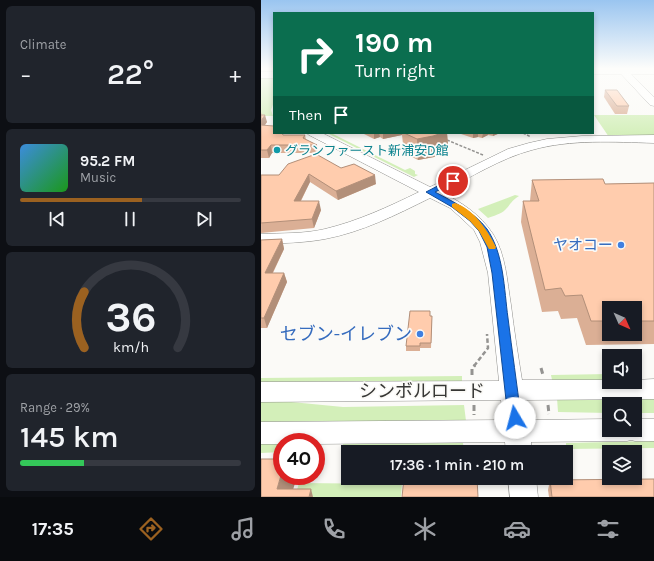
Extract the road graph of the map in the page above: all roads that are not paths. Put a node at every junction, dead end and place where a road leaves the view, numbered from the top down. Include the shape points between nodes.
1 (644, 91) edge
2 (654, 103) edge
3 (315, 134) edge
4 (654, 139) edge
5 (429, 192) junction
6 (261, 239) edge
7 (654, 389) edge
8 (511, 390) junction
9 (261, 392) edge
10 (602, 430) edge
11 (642, 430) edge
12 (654, 430) edge
13 (261, 433) edge
14 (518, 442) edge
15 (523, 485) edge
16 (524, 497) edge

1 - 2 street
3 - 5 street
4 - 5 street via 572,139 533,145 512,152
5 - 6 street via 381,216 340,231 297,238
5 - 8 street via 473,219 483,230 492,247
7 - 8 street, シンボルロード via 543,379
8 - 9 street, シンボルロード
8 - 14 street
10 - 14 street via 552,431
11 - 12 street
13 - 14 street via 475,431
15 - 16 street

